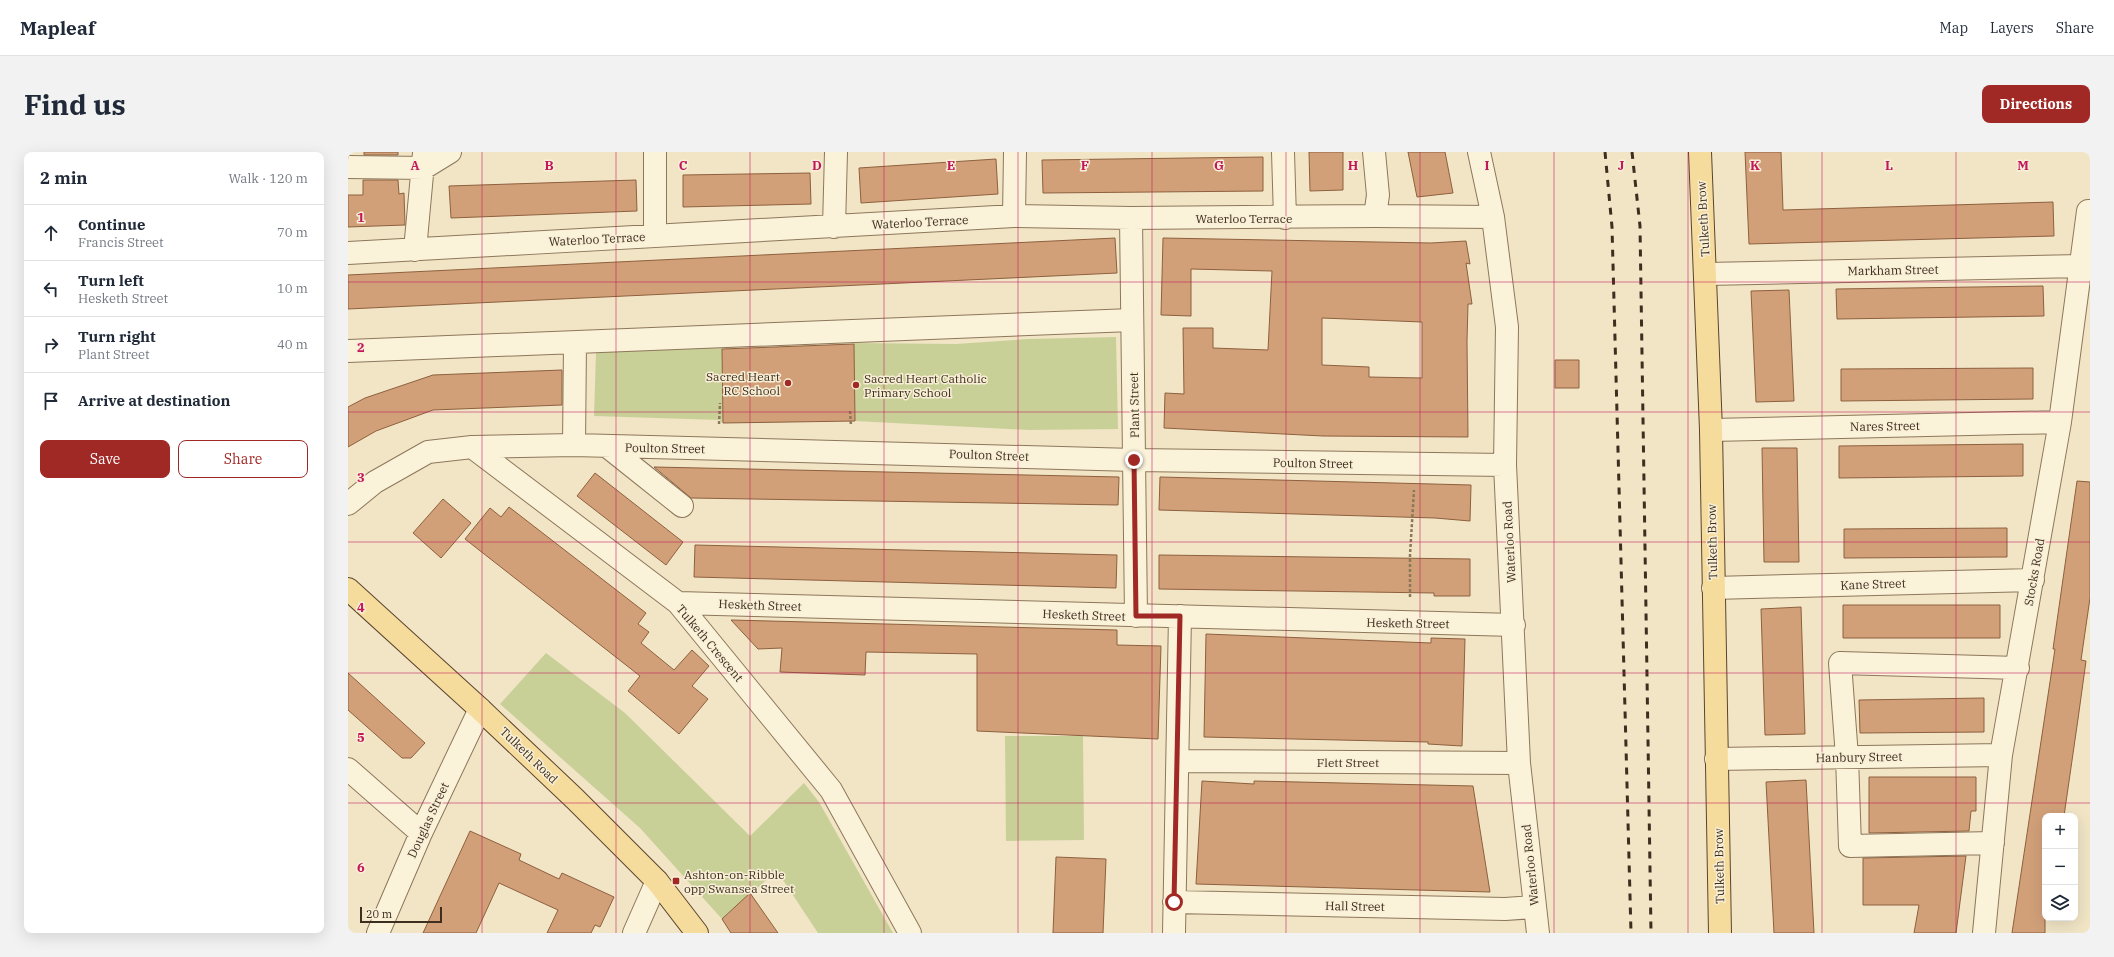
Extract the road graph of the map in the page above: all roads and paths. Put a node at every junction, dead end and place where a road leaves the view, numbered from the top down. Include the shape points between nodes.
1 (450, 152) edge
2 (655, 152) edge
3 (836, 152) edge
4 (1015, 152) edge
5 (1283, 152) edge
6 (1374, 152) edge
7 (1478, 152) edge
8 (1700, 152) edge
9 (424, 160) edge
10 (348, 167) edge
11 (2088, 211) dead end
12 (1014, 216) junction
13 (1374, 216) junction
14 (1493, 217) junction
15 (1131, 218) junction
16 (1285, 218) junction
17 (834, 227) junction
18 (655, 236) junction
19 (416, 250) junction
20 (348, 253) edge
21 (2080, 266) junction
22 (1706, 274) junction
23 (1132, 320) junction
24 (575, 343) junction
25 (348, 350) edge
26 (2060, 422) junction
27 (1711, 430) junction
28 (574, 445) junction
29 (472, 447) junction
30 (608, 447) junction
31 (1134, 460) junction
32 (1415, 465) junction
33 (1505, 465) junction
34 (348, 504) edge
35 (682, 506) dead end
36 (2033, 580) junction
37 (1713, 588) junction
38 (348, 589) edge
39 (678, 603) junction
40 (1136, 616) junction
41 (1180, 616) junction
42 (1411, 623) junction
43 (1514, 625) junction
44 (2018, 668) junction
45 (480, 709) junction
46 (2001, 755) junction
47 (1847, 757) junction
48 (1716, 759) junction
49 (1178, 761) junction
50 (1519, 763) junction
51 (348, 769) edge
52 (421, 833) junction
53 (1993, 844) junction
54 (657, 881) junction
55 (1174, 902) junction
56 (1535, 907) junction
57 (378, 933) edge
58 (634, 933) edge
59 (696, 933) edge
60 (910, 933) edge
61 (1174, 933) edge
62 (1538, 933) edge
63 (1720, 933) edge
64 (1984, 933) edge

1 - 9 street
2 - 18 street
3 - 17 street
4 - 12 street
5 - 16 street
6 - 13 street via 1378,196
7 - 14 street, Waterloo Road
8 - 22 main road, Tulketh Brow
9 - 10 street
9 - 19 street
11 - 21 street, Stocks Road
12 - 15 street, Waterloo Terrace
12 - 17 street, Waterloo Terrace
13 - 14 street, Waterloo Terrace
13 - 16 street, Waterloo Terrace
14 - 33 street, Waterloo Road via 1507,327
15 - 16 street, Waterloo Terrace
15 - 23 street, Plant Street
17 - 18 street, Waterloo Terrace
18 - 19 street, Waterloo Terrace
19 - 20 street, Waterloo Terrace
21 - 22 street, Markham Street
21 - 26 street, Stocks Road
22 - 27 main road, Tulketh Brow
23 - 24 street
23 - 31 street, Plant Street
24 - 25 street
24 - 28 street
26 - 27 street, Nares Street
26 - 36 street, Stocks Road
27 - 37 main road, Tulketh Brow
28 - 29 street, Poulton Street
28 - 30 street, Poulton Street
29 - 34 street via 428,452 375,482
29 - 39 street, Tulketh Crescent
30 - 31 street, Poulton Street via 852,451
30 - 35 street
31 - 32 street, Poulton Street
31 - 40 street, Plant Street
32 - 33 street, Poulton Street
32 - 42 path via 1410,555
33 - 43 street, Waterloo Road
36 - 37 street, Kane Street
36 - 44 street, Stocks Road
37 - 48 main road, Tulketh Brow
38 - 45 main road, Tulketh Road
39 - 40 street, Hesketh Street
39 - 60 street, Tulketh Crescent via 832,790
40 - 41 street, Hesketh Street
41 - 42 street, Hesketh Street
41 - 49 street
42 - 43 street, Hesketh Street
43 - 50 street, Waterloo Road
44 - 46 street, Stocks Road
44 - 47 street via 1840,663
45 - 52 street, Douglas Street
45 - 54 main road, Tulketh Road via 575,798
46 - 47 street, Hanbury Street
46 - 53 street, Stocks Road
47 - 48 street, Hanbury Street
47 - 53 street via 1850,846
48 - 63 main road, Tulketh Brow
49 - 50 street, Flett Street
49 - 55 street
50 - 56 street, Waterloo Road
51 - 52 street
52 - 57 street, Douglas Street
53 - 64 street, Stocks Road
54 - 58 street
54 - 59 main road, Tulketh Road
55 - 56 street, Hall Street via 1505,909
55 - 61 street
56 - 62 street, Waterloo Road

